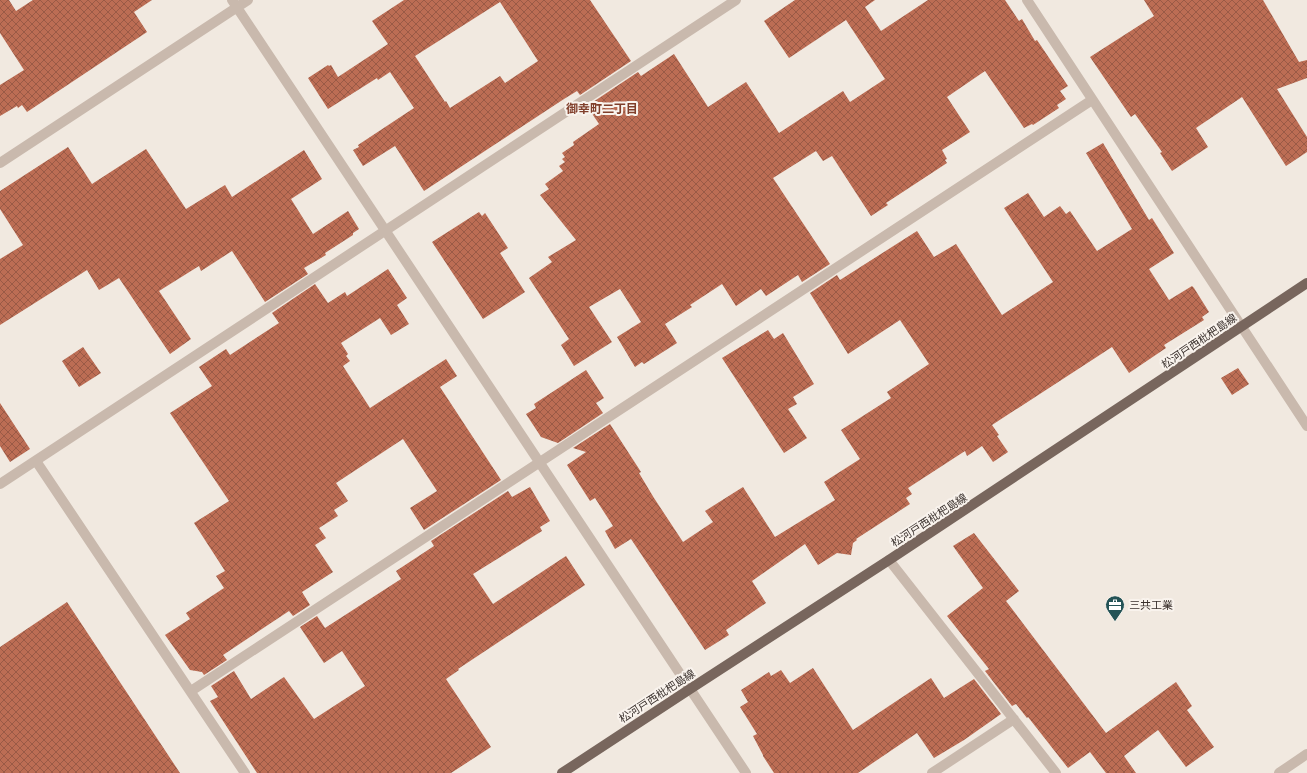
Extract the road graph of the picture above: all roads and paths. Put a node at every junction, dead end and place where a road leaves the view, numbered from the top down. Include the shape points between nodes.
1 (248, 0) edge
2 (736, 0) edge
3 (1027, 0) edge
4 (234, 4) edge
5 (1092, 100) junction
6 (0, 163) edge
7 (386, 230) junction
8 (1307, 283) edge
9 (1242, 327) junction
10 (1307, 426) edge
11 (36, 461) junction
12 (539, 462) junction
13 (0, 484) edge
14 (890, 560) junction
15 (690, 689) junction
16 (191, 691) junction
17 (1014, 719) junction
18 (1307, 754) edge
19 (245, 773) edge
20 (562, 773) edge
21 (746, 773) edge
22 (932, 773) edge
23 (1056, 773) edge
24 (1279, 773) edge

1 - 4 street
2 - 7 street
3 - 5 street
4 - 6 street
4 - 7 street
5 - 9 street
5 - 12 street
7 - 11 street
7 - 12 street
8 - 9 main road, 松河戸西枇杷島線
9 - 10 street
9 - 14 main road, 松河戸西枇杷島線
11 - 13 street
11 - 16 street
12 - 15 street
12 - 16 street
14 - 15 main road, 松河戸西枇杷島線
14 - 17 street
15 - 20 main road, 松河戸西枇杷島線
15 - 21 street
16 - 19 street
17 - 22 street
17 - 23 street
18 - 24 street

